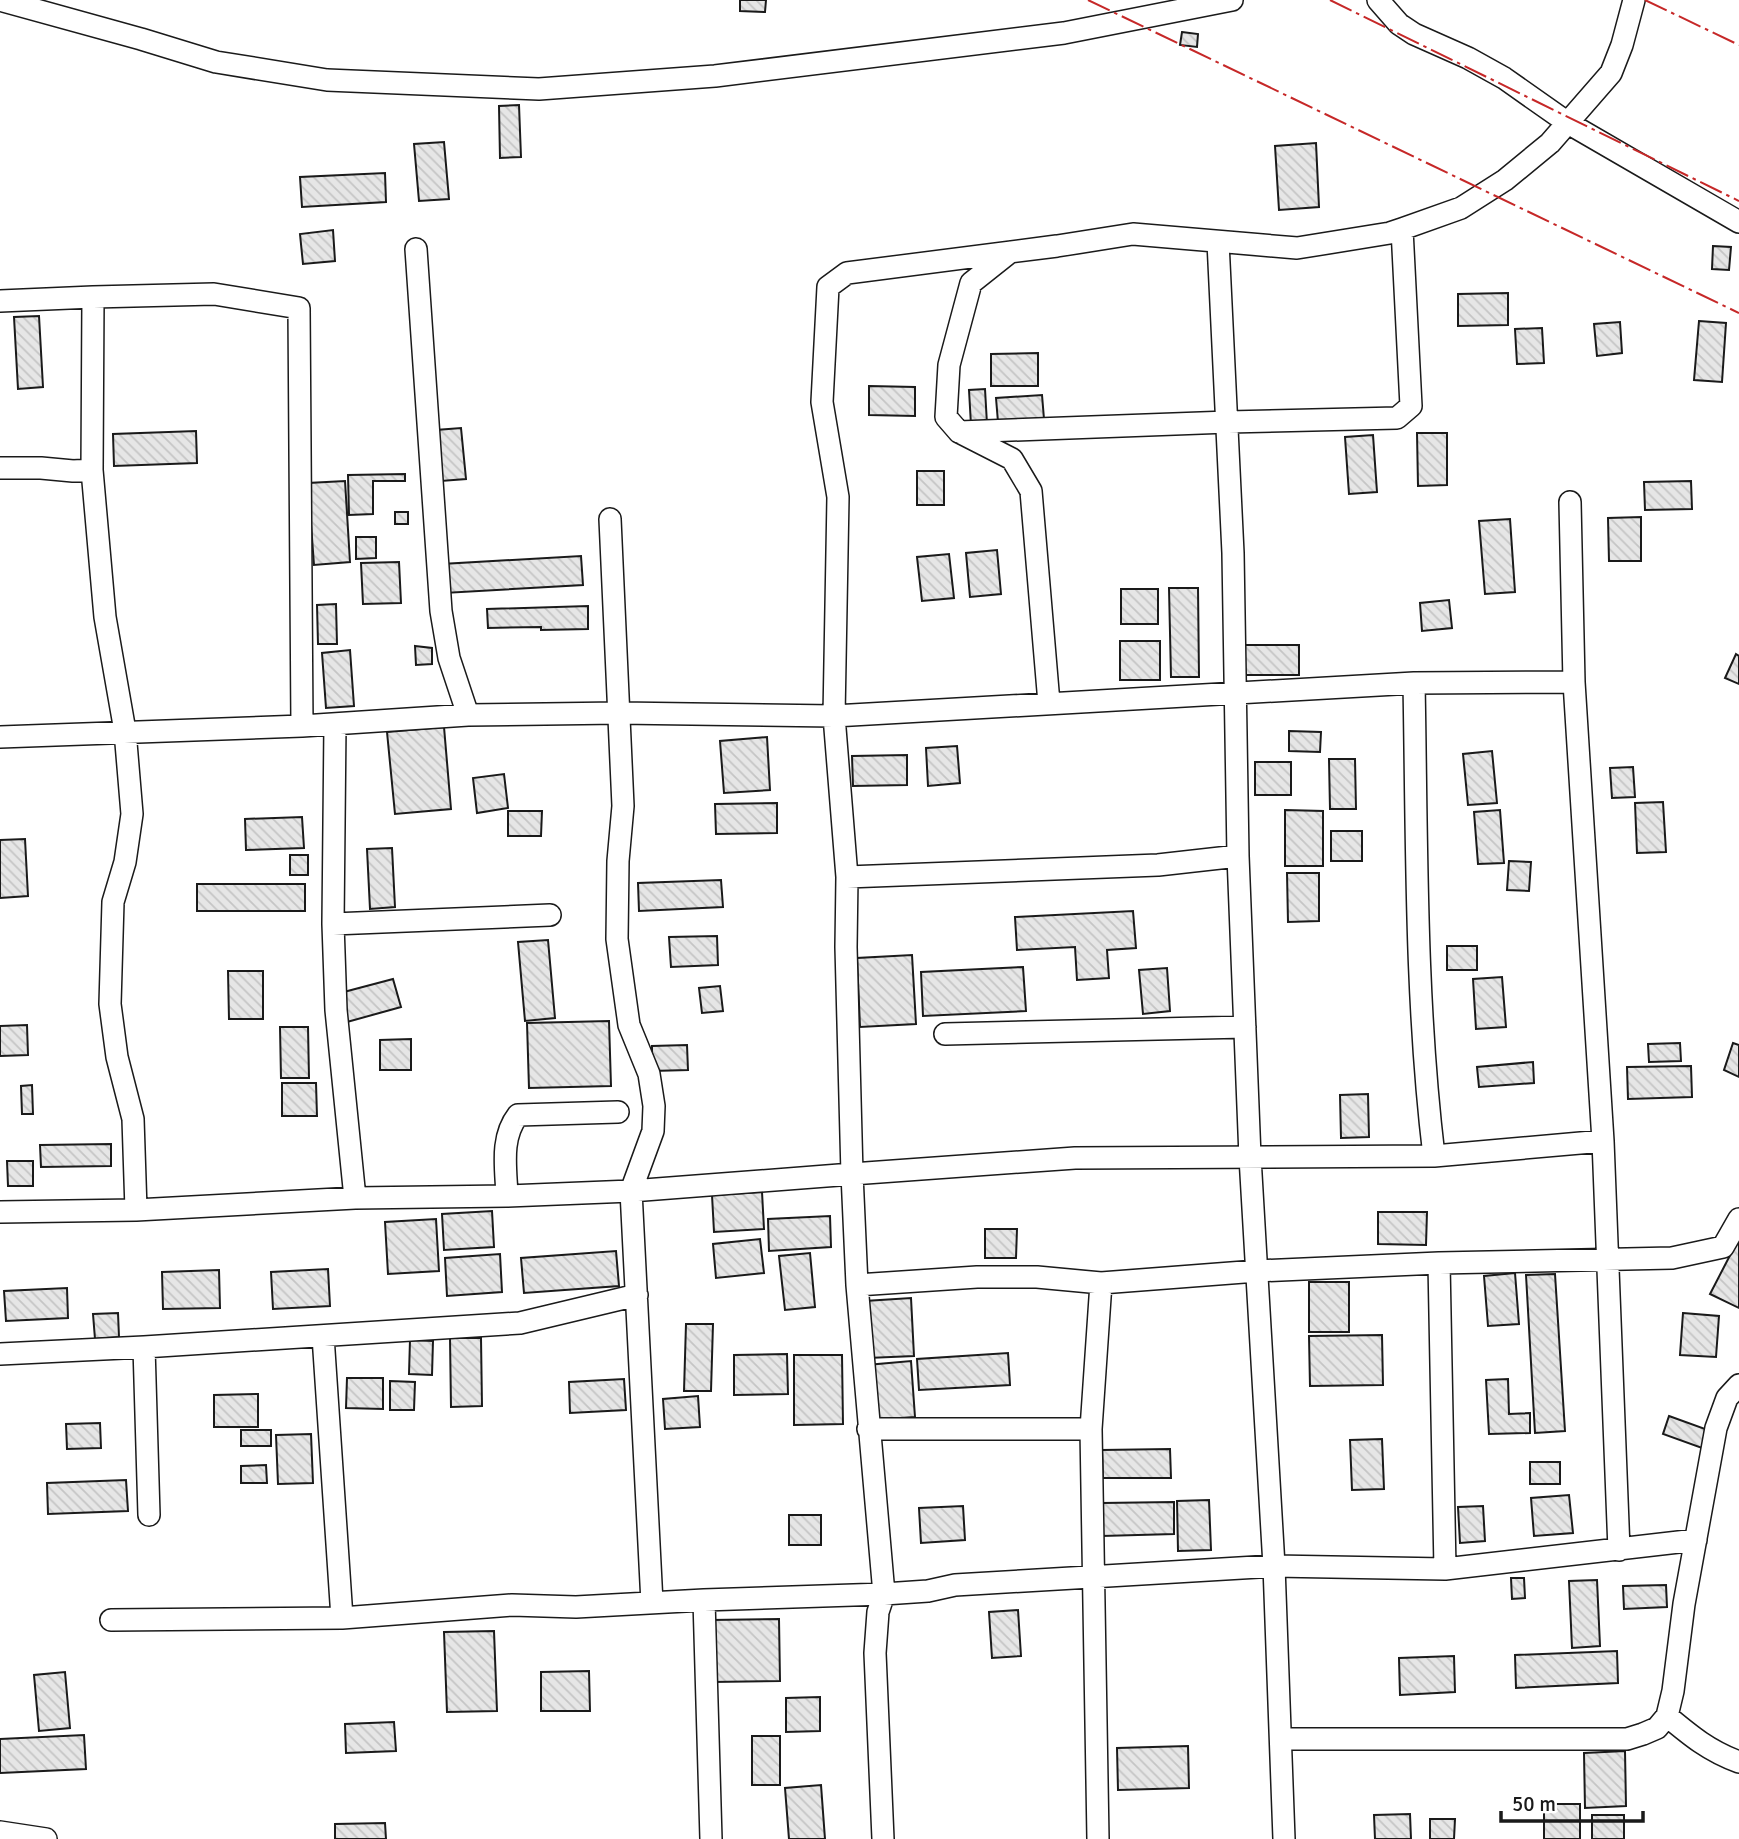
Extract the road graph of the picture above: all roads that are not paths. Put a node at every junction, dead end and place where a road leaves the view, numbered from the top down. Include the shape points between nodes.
1 (0, 0) edge
2 (1232, 0) edge
3 (1378, 0) edge
4 (1634, 0) edge
5 (1568, 123) junction
6 (1739, 222) edge
7 (1402, 229) junction
8 (1218, 242) junction
9 (416, 249) dead end
10 (1010, 252) junction
11 (93, 297) junction
12 (0, 301) edge
13 (1228, 422) junction
14 (959, 432) junction
15 (0, 468) edge
16 (92, 470) junction
17 (1570, 502) dead end
18 (610, 519) dead end
19 (1574, 682) junction
20 (1414, 683) junction
21 (1235, 693) junction
22 (1049, 703) junction
23 (619, 713) junction
24 (468, 715) junction
25 (834, 716) junction
26 (335, 724) junction
27 (302, 726) junction
28 (125, 732) junction
29 (0, 737) edge
30 (1238, 856) junction
31 (847, 877) junction
32 (550, 915) dead end
33 (333, 924) junction
34 (1245, 1027) junction
35 (945, 1034) dead end
36 (618, 1112) dead end
37 (1603, 1142) junction
38 (1434, 1156) junction
39 (1250, 1157) junction
40 (852, 1174) junction
41 (631, 1191) junction
42 (506, 1196) junction
43 (355, 1198) junction
44 (136, 1210) junction
45 (0, 1212) edge
46 (1739, 1219) edge
47 (1608, 1259) junction
48 (1439, 1262) junction
49 (1257, 1271) junction
50 (1101, 1283) junction
51 (857, 1285) junction
52 (637, 1295) junction
53 (323, 1336) junction
54 (144, 1347) junction
55 (0, 1354) edge
56 (1739, 1385) edge
57 (868, 1429) junction
58 (1091, 1429) junction
59 (149, 1515) dead end
60 (1696, 1540) junction
61 (1619, 1550) junction
62 (1275, 1566) junction
63 (1445, 1569) junction
64 (1094, 1576) junction
65 (884, 1594) junction
66 (704, 1600) junction
67 (652, 1603) junction
68 (342, 1618) junction
69 (111, 1620) dead end
70 (1667, 1716) junction
71 (1281, 1739) junction
72 (1739, 1762) edge
73 (0, 1832) edge
74 (46, 1839) edge
75 (711, 1839) edge
76 (883, 1839) edge
77 (1098, 1839) edge
78 (1284, 1839) edge

1 - 2 street via 216,62 327,80 539,89 715,76 1064,33
3 - 5 street via 1414,34 1504,78
4 - 5 street via 1611,73
5 - 6 street
5 - 7 street via 1505,180 1461,208
7 - 8 street via 1297,248
7 - 13 street via 1411,406 1397,418
8 - 10 street via 1133,234
8 - 13 street
9 - 24 street via 440,611 449,658
10 - 14 street via 971,283 949,365 946,417
10 - 25 street via 847,273 828,287 822,402 838,498
11 - 12 street
11 - 16 street
11 - 27 street via 214,294 299,308
13 - 14 street
13 - 21 street
14 - 22 street via 1012,459 1031,491
15 - 16 street
16 - 28 street via 105,617
17 - 19 street
18 - 23 street
19 - 20 street
19 - 37 street
20 - 21 street
20 - 38 street via 1420,967
21 - 22 street
21 - 30 street
22 - 25 street
23 - 24 street
23 - 25 street
23 - 41 street via 623,806 617,939 629,1025 649,1074 654,1106 653,1131
24 - 26 street
25 - 31 street
26 - 27 street
26 - 33 street
27 - 28 street
28 - 29 street
28 - 44 street via 132,814 114,902 110,1004 117,1057 133,1119
30 - 31 street via 1158,865
30 - 34 street
31 - 40 street
32 - 33 street
33 - 43 street via 336,1010
34 - 35 street
34 - 39 street
36 - 42 street via 518,1115 506,1143
37 - 38 street
37 - 47 street
38 - 39 street
39 - 40 street via 1075,1158
39 - 49 street
40 - 41 street
40 - 51 street
41 - 42 street
41 - 52 street
42 - 43 street
43 - 44 street
44 - 45 street
46 - 47 street via 1723,1247 1672,1258
47 - 48 street
47 - 61 street
48 - 49 street
48 - 63 street
49 - 50 street
49 - 62 street
50 - 51 street via 989,1277
50 - 58 street
51 - 57 street
52 - 53 street via 520,1323
52 - 67 street
53 - 54 street
53 - 68 street
54 - 55 street
54 - 59 street
56 - 60 street via 1727,1398 1716,1428
57 - 58 street
57 - 65 street
58 - 64 street
60 - 61 street
60 - 70 street
61 - 63 street
62 - 63 street
62 - 64 street
62 - 71 street
64 - 65 street
64 - 77 street
65 - 66 street
65 - 76 street via 875,1653
66 - 67 street
66 - 75 street
67 - 68 street via 512,1605
68 - 69 street
70 - 71 street via 1657,1728 1627,1739
70 - 72 street via 1701,1744
71 - 78 street
73 - 74 street

